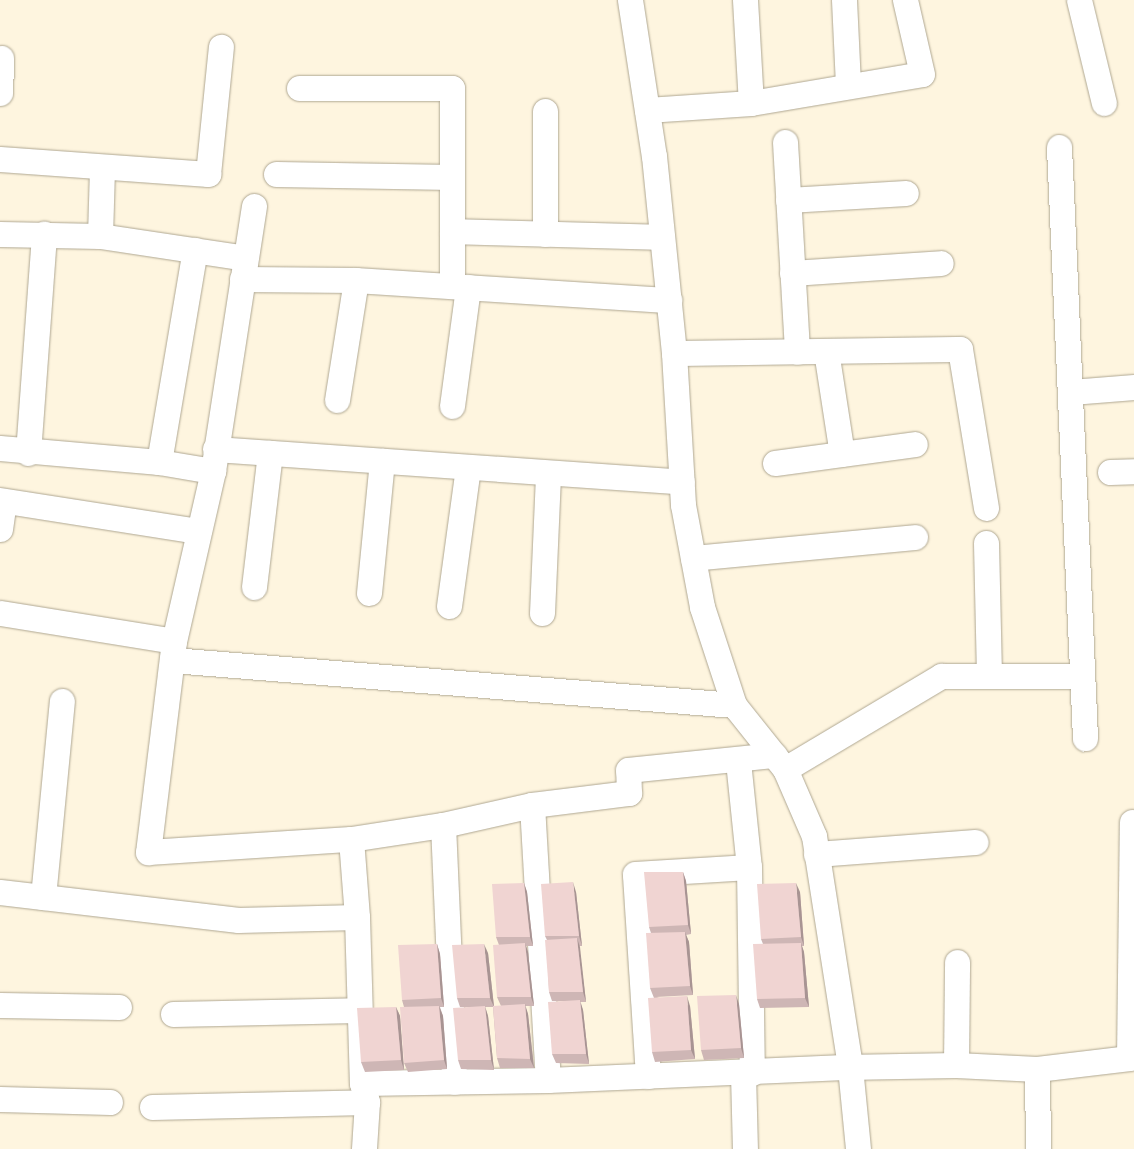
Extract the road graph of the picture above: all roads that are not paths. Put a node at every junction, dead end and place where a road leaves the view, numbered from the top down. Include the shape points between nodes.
1 (630, 0) edge
2 (745, 0) edge
3 (844, 0) edge
4 (905, 0) edge
5 (1079, 0) edge
6 (221, 47) dead end
7 (1, 58) dead end
8 (848, 86) junction
9 (298, 88) dead end
10 (0, 93) edge
11 (751, 103) junction
12 (1104, 103) dead end
13 (647, 110) junction
14 (545, 111) dead end
15 (785, 142) dead end
16 (1059, 147) dead end
17 (0, 159) edge
18 (102, 167) junction
19 (276, 174) dead end
20 (452, 177) junction
21 (906, 193) dead end
22 (788, 200) junction
23 (254, 206) dead end
24 (452, 231) junction
25 (0, 234) edge
26 (44, 234) junction
27 (545, 234) junction
28 (100, 236) junction
29 (662, 237) junction
30 (195, 250) junction
31 (941, 263) dead end
32 (243, 268) junction
33 (792, 273) junction
34 (356, 280) junction
35 (460, 287) junction
36 (669, 300) junction
37 (826, 351) junction
38 (674, 352) junction
39 (797, 352) junction
40 (1134, 387) edge
41 (1071, 392) junction
42 (337, 400) dead end
43 (452, 406) dead end
44 (915, 444) dead end
45 (0, 448) edge
46 (28, 453) junction
47 (270, 453) junction
48 (842, 454) junction
49 (214, 460) junction
50 (382, 461) junction
51 (159, 462) junction
52 (775, 463) dead end
53 (468, 467) junction
54 (548, 472) junction
55 (682, 482) junction
56 (2, 500) edge
57 (986, 508) dead end
58 (0, 529) edge
59 (199, 531) junction
60 (915, 537) dead end
61 (986, 543) dead end
62 (693, 558) junction
63 (254, 587) dead end
64 (369, 593) dead end
65 (449, 606) dead end
66 (0, 613) edge
67 (542, 613) dead end
68 (173, 651) junction
69 (989, 676) junction
70 (1082, 676) junction
71 (62, 701) dead end
72 (734, 706) junction
73 (1085, 738) dead end
74 (738, 761) junction
75 (780, 762) junction
76 (532, 805) junction
77 (1132, 822) dead end
78 (443, 826) junction
79 (351, 839) junction
80 (976, 842) dead end
81 (816, 854) junction
82 (749, 867) junction
83 (0, 892) edge
84 (43, 897) junction
85 (357, 917) junction
86 (957, 962) dead end
87 (0, 1005) edge
88 (119, 1007) dead end
89 (358, 1010) junction
90 (173, 1014) dead end
91 (956, 1065) junction
92 (850, 1067) junction
93 (1037, 1069) junction
94 (748, 1073) junction
95 (648, 1076) junction
96 (548, 1080) junction
97 (454, 1082) junction
98 (365, 1093) junction
99 (0, 1099) edge
100 (110, 1102) dead end
101 (152, 1107) dead end
102 (364, 1149) edge
103 (744, 1149) edge
104 (858, 1149) edge
105 (1038, 1149) edge

1 - 13 street
2 - 11 street
3 - 8 street
4 - 8 street via 922,74
5 - 12 street
6 - 18 street via 208,174
7 - 10 street
8 - 11 street
9 - 20 street via 452,88
11 - 13 street
13 - 29 street
14 - 27 street
15 - 22 street
16 - 41 street
17 - 18 street
18 - 28 street
19 - 20 street
20 - 24 street
21 - 22 street
22 - 33 street
23 - 32 street
24 - 27 street
24 - 35 street
25 - 26 street
26 - 28 street
26 - 46 street
27 - 29 street
28 - 30 street
29 - 36 street
30 - 32 street
30 - 51 street
31 - 33 street
32 - 34 street
32 - 49 street
33 - 39 street
34 - 35 street
34 - 42 street
35 - 36 street
35 - 43 street
36 - 38 street
37 - 39 street
37 - 48 street
37 - 57 street via 960,349
38 - 39 street
38 - 55 street
40 - 41 street
41 - 70 street
44 - 48 street
45 - 46 street
46 - 51 street
47 - 49 street
47 - 50 street
47 - 63 street
48 - 52 street
49 - 51 street
49 - 59 street
50 - 53 street
50 - 64 street
53 - 54 street
53 - 65 street
54 - 55 street
54 - 67 street
55 - 62 street
56 - 58 street
56 - 59 street
59 - 68 street
60 - 62 street
61 - 69 street
62 - 72 street via 702,607
66 - 68 street
68 - 72 street
68 - 79 street via 148,852
69 - 70 street
69 - 75 street via 941,676
70 - 73 street
71 - 84 street
72 - 75 street
74 - 75 street
74 - 76 street via 628,770 630,793
74 - 82 street
75 - 81 street via 814,836
76 - 78 street
76 - 96 street
77 - 93 street via 1130,1058
78 - 79 street
78 - 97 street
79 - 85 street
80 - 81 street
81 - 92 street
82 - 94 street
82 - 95 street via 635,874
83 - 84 street
84 - 85 street via 238,920
85 - 89 street
86 - 91 street
87 - 88 street
89 - 90 street
89 - 98 street
91 - 92 street
91 - 93 street
92 - 94 street
92 - 104 street
93 - 105 street
94 - 95 street
94 - 103 street
95 - 96 street
96 - 97 street
97 - 98 street
98 - 101 street
98 - 102 street
99 - 100 street

